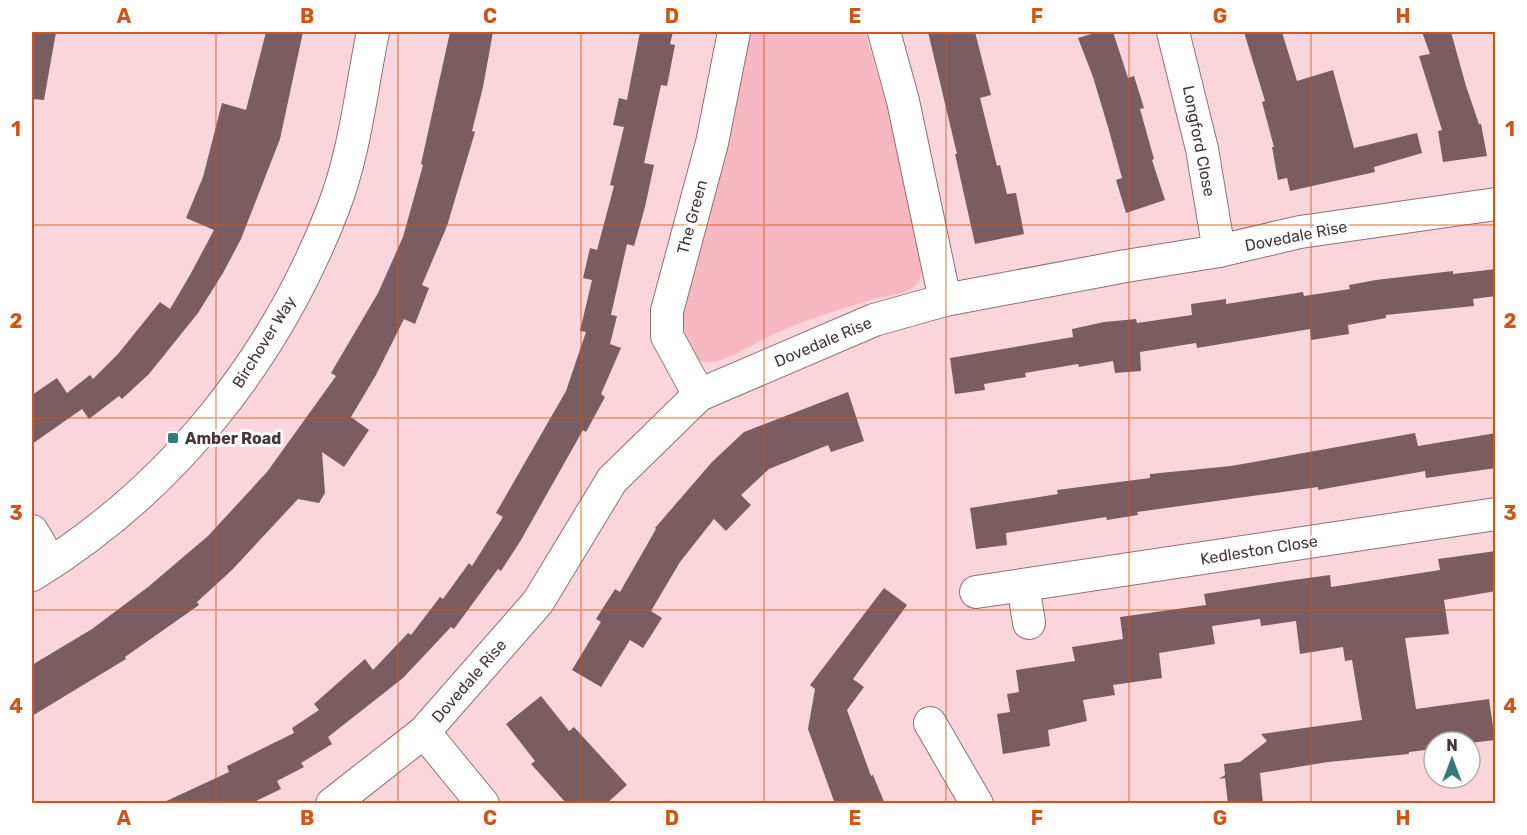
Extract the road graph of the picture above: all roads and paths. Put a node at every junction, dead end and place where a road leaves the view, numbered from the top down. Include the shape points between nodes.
1 (373, 32) edge
2 (734, 32) edge
3 (884, 32) edge
4 (1173, 32) edge
5 (1496, 204) edge
6 (1219, 251) junction
7 (945, 300) junction
8 (699, 395) junction
9 (1496, 514) edge
10 (32, 531) edge
11 (41, 569) edge
12 (1023, 585) junction
13 (976, 592) dead end
14 (1029, 623) dead end
15 (930, 723) dead end
16 (424, 732) junction
17 (332, 804) edge
18 (483, 804) edge
19 (977, 804) edge

1 - 11 street, Birchover Way via 348,161 333,208 299,285 268,342 223,406 184,451 124,507
2 - 8 street, The Green via 712,144 667,311 667,336
3 - 7 street via 903,101
4 - 6 street, Longford Close via 1202,149
5 - 6 street, Dovedale Rise via 1300,232
6 - 7 street, Dovedale Rise
7 - 8 street, Dovedale Rise via 874,320
8 - 16 street, Dovedale Rise via 612,480 538,602
9 - 12 street, Kedleston Close
10 - 11 street
12 - 13 street, Kedleston Close
12 - 14 street
15 - 19 street
16 - 17 street, Dovedale Rise
16 - 18 street

